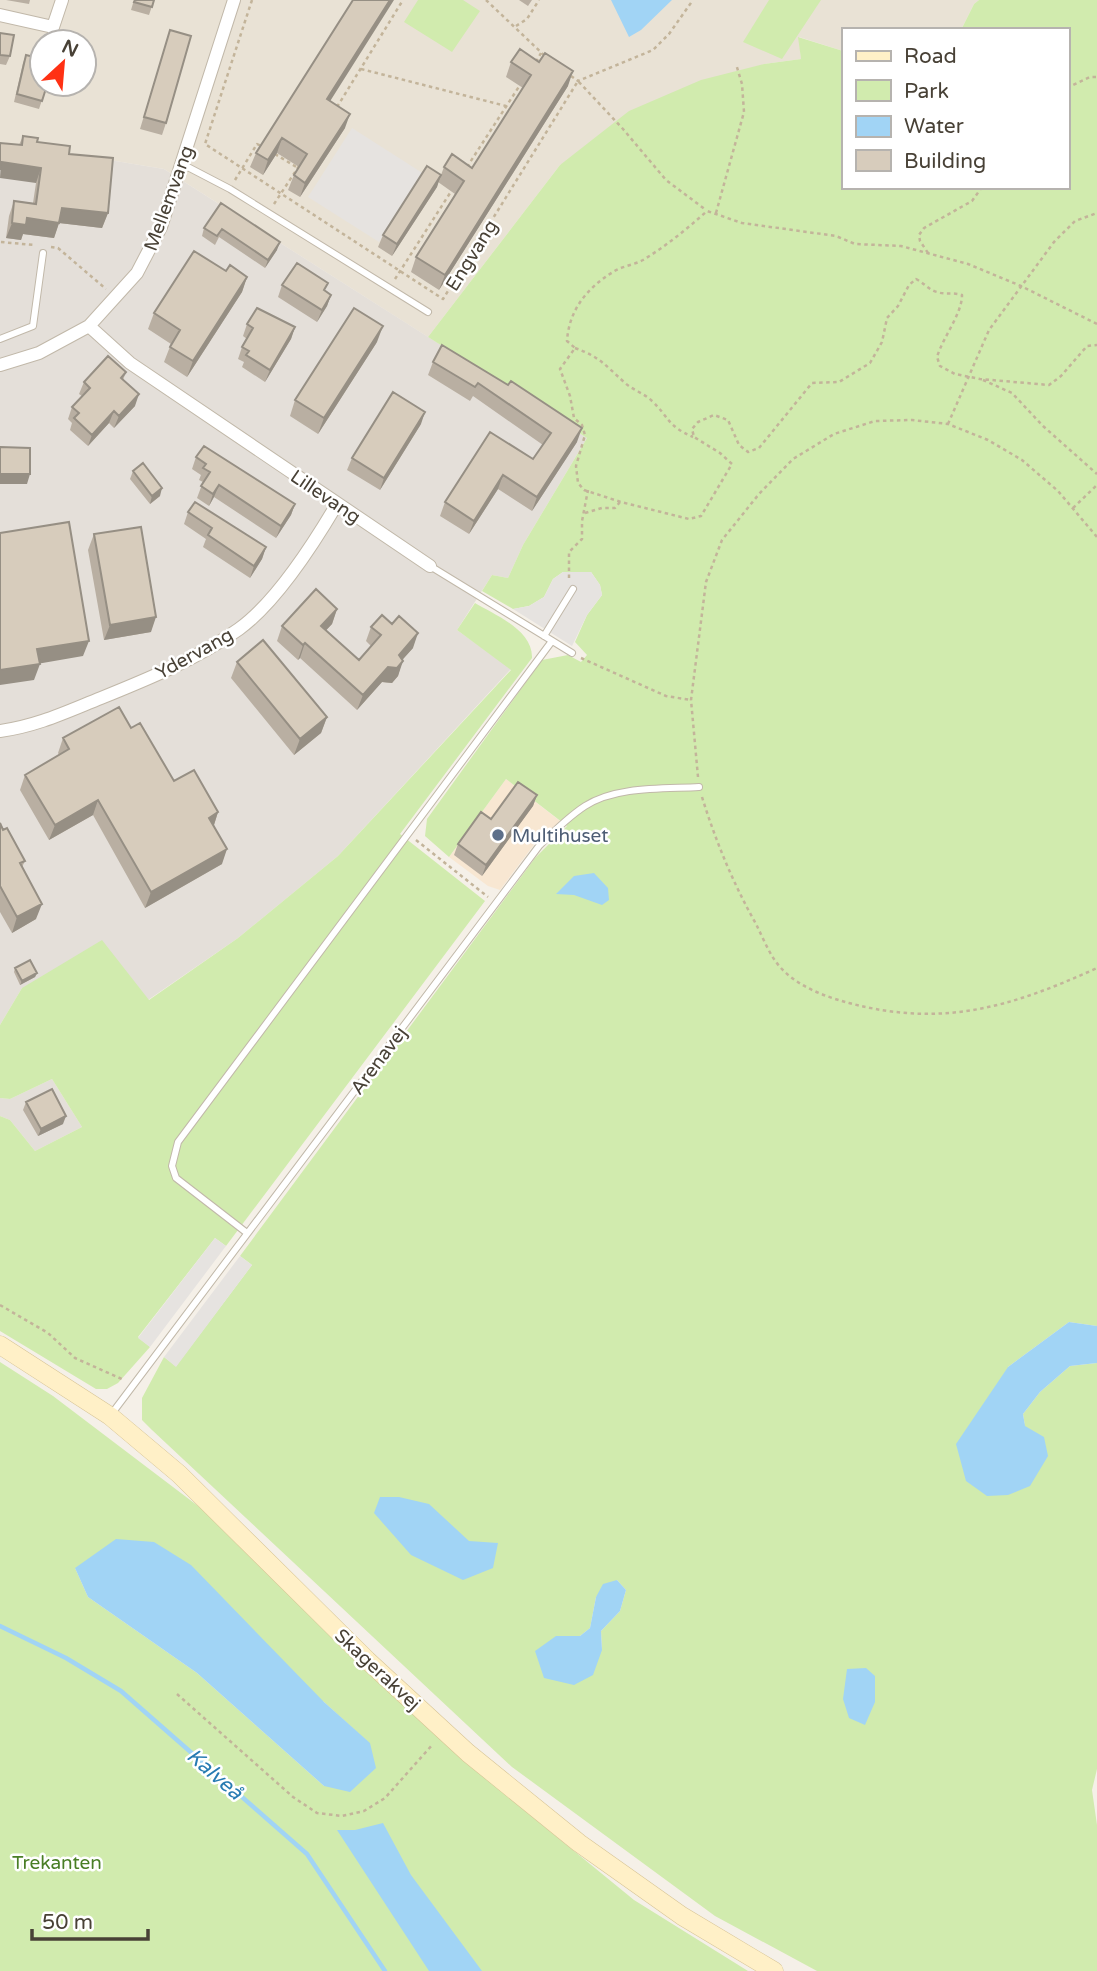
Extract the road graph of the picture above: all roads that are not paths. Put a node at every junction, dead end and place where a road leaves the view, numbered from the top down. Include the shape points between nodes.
1 (62, 0) edge
2 (234, 0) edge
3 (0, 15) edge
4 (53, 26) joint
5 (182, 164) junction
6 (43, 253) dead end
7 (428, 312) dead end
8 (89, 326) junction
9 (0, 339) edge
10 (0, 365) edge
11 (337, 504) junction
12 (430, 566) joint
13 (573, 589) road end
14 (544, 636) junction
15 (552, 641) junction
16 (572, 653) road end
17 (0, 731) edge
18 (699, 787) road end
19 (247, 1233) junction
20 (0, 1345) edge
21 (110, 1416) junction
22 (774, 1971) edge

1 - 4 street
2 - 5 street, Mellemvang
3 - 4 street
5 - 7 lane
5 - 8 street, Mellemvang via 153,246 137,274
6 - 9 lane via 33,326
8 - 10 street, Mellemvang via 39,353
8 - 11 street, Lillevang via 130,363
11 - 12 street, Lillevang
11 - 17 street, Ydervang via 265,604 240,628 202,653 120,691 27,727
12 - 14 lane, Lillevang
13 - 14 lane
14 - 15 lane, Lillevang
15 - 16 lane, Lillevang
15 - 19 lane via 178,1142 172,1166 176,1178
18 - 19 lane, Arenavej via 624,793 587,805 539,846
19 - 21 lane, Arenavej
20 - 21 street, Skagerakvej
21 - 22 street, Skagerakvej via 179,1475 444,1731 579,1843 682,1916

